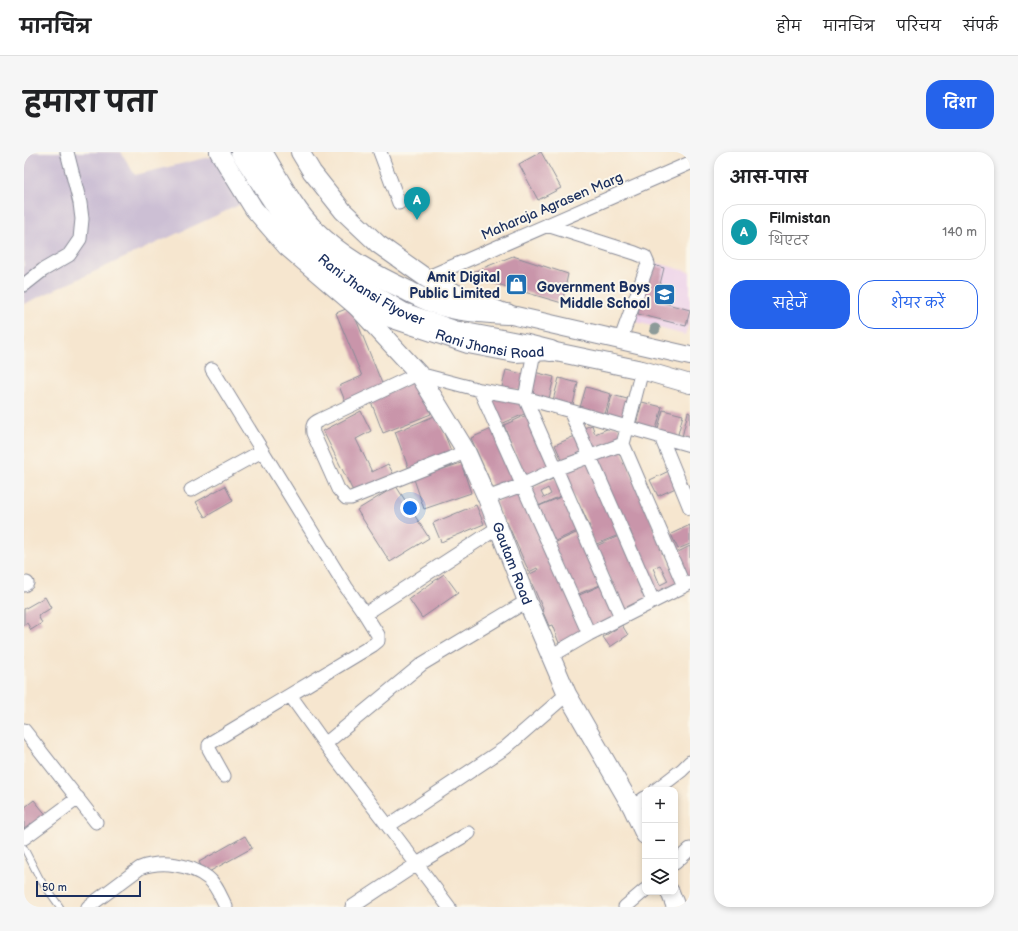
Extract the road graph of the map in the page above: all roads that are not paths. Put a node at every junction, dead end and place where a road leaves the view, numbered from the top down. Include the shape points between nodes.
1 (67, 152) edge
2 (219, 152) edge
3 (241, 152) edge
4 (262, 152) edge
5 (300, 152) edge
6 (380, 152) edge
7 (690, 163) edge
8 (399, 203) dead end
9 (289, 212) junction
10 (547, 226) junction
11 (426, 278) junction
12 (24, 285) edge
13 (357, 307) junction
14 (507, 314) junction
15 (620, 340) junction
16 (540, 350) junction
17 (690, 356) edge
18 (212, 369) dead end
19 (642, 370) junction
20 (419, 374) junction
21 (690, 384) edge
22 (480, 390) junction
23 (525, 398) junction
24 (570, 411) junction
25 (628, 428) junction
26 (661, 437) junction
27 (623, 444) junction
28 (690, 444) edge
29 (262, 451) junction
30 (466, 451) junction
31 (589, 456) junction
32 (556, 469) junction
33 (522, 484) junction
34 (191, 490) dead end
35 (487, 498) junction
36 (690, 508) edge
37 (499, 527) junction
38 (687, 584) edge
39 (527, 601) junction
40 (654, 601) junction
41 (365, 614) junction
42 (621, 617) junction
43 (589, 634) junction
44 (551, 656) junction
45 (567, 694) junction
46 (290, 695) junction
47 (24, 730) edge
48 (325, 744) junction
49 (690, 762) edge
50 (224, 776) dead end
51 (660, 787) edge
52 (78, 798) junction
53 (639, 802) edge
54 (96, 822) dead end
55 (643, 823) edge
56 (388, 826) junction
57 (469, 833) dead end
58 (24, 840) edge
59 (690, 849) edge
60 (678, 860) edge
61 (417, 864) junction
62 (642, 893) edge
63 (671, 895) edge
64 (60, 907) edge
65 (88, 907) edge
66 (226, 907) edge
67 (352, 907) edge
68 (449, 907) edge
69 (625, 907) edge
70 (676, 907) edge

1 - 12 street via 80,203 80,239 69,255
2 - 13 main road, Rani Jhansi Road via 254,209 287,247
3 - 9 main road, Rani Jhansi Flyover
4 - 9 main road, Rani Jhansi Flyover
5 - 11 main road, Rani Jhansi Road via 312,172 343,211 378,244
6 - 8 street
7 - 10 street, Maharaja Agrasen Marg
9 - 14 main road, Rani Jhansi Flyover via 370,273 446,307
9 - 16 main road, Rani Jhansi Flyover via 306,244 358,286 403,313 454,331
10 - 11 street, Maharaja Agrasen Marg
10 - 15 street via 645,257 648,264
11 - 14 main road, Rani Jhansi Road
13 - 16 main road, Rani Jhansi Road via 468,344 515,353
13 - 20 main road, Gautam Road
14 - 15 main road, Rani Jhansi Road
15 - 17 main road, Rani Jhansi Road
16 - 19 main road, Rani Jhansi Road
16 - 23 street
18 - 29 street
19 - 21 main road, Rani Jhansi Road
19 - 25 street
20 - 22 street
20 - 30 main road, Gautam Road
20 - 30 street via 314,422 313,433 338,489 346,498 351,498
22 - 23 street
22 - 33 street
23 - 24 street
23 - 32 street
24 - 25 street
24 - 31 street
25 - 26 street
25 - 27 street
26 - 28 street
26 - 36 street
27 - 31 street
27 - 38 street
29 - 34 street
29 - 41 street
30 - 35 main road, Gautam Road
31 - 32 street
31 - 40 street
32 - 33 street
32 - 42 street
33 - 35 street
33 - 43 street
35 - 37 main road, Gautam Road
37 - 39 main road, Gautam Road
37 - 41 street
38 - 40 street
39 - 44 main road, Gautam Road
39 - 48 street via 422,664
40 - 42 street
41 - 46 street via 378,635 378,641
42 - 43 street
43 - 44 street
44 - 45 main road, Gautam Road
45 - 53 main road, Gautam Road
45 - 56 street via 505,748
46 - 48 street
46 - 50 street via 209,745
47 - 52 street
48 - 56 street
49 - 51 street
52 - 54 street
52 - 58 street
53 - 55 main road, Gautam Road
56 - 61 street
57 - 61 street
58 - 64 lane via 40,879
59 - 60 street
61 - 67 street
61 - 68 street
62 - 69 street
63 - 70 main road
65 - 66 street via 140,868 158,864 180,866 208,878

